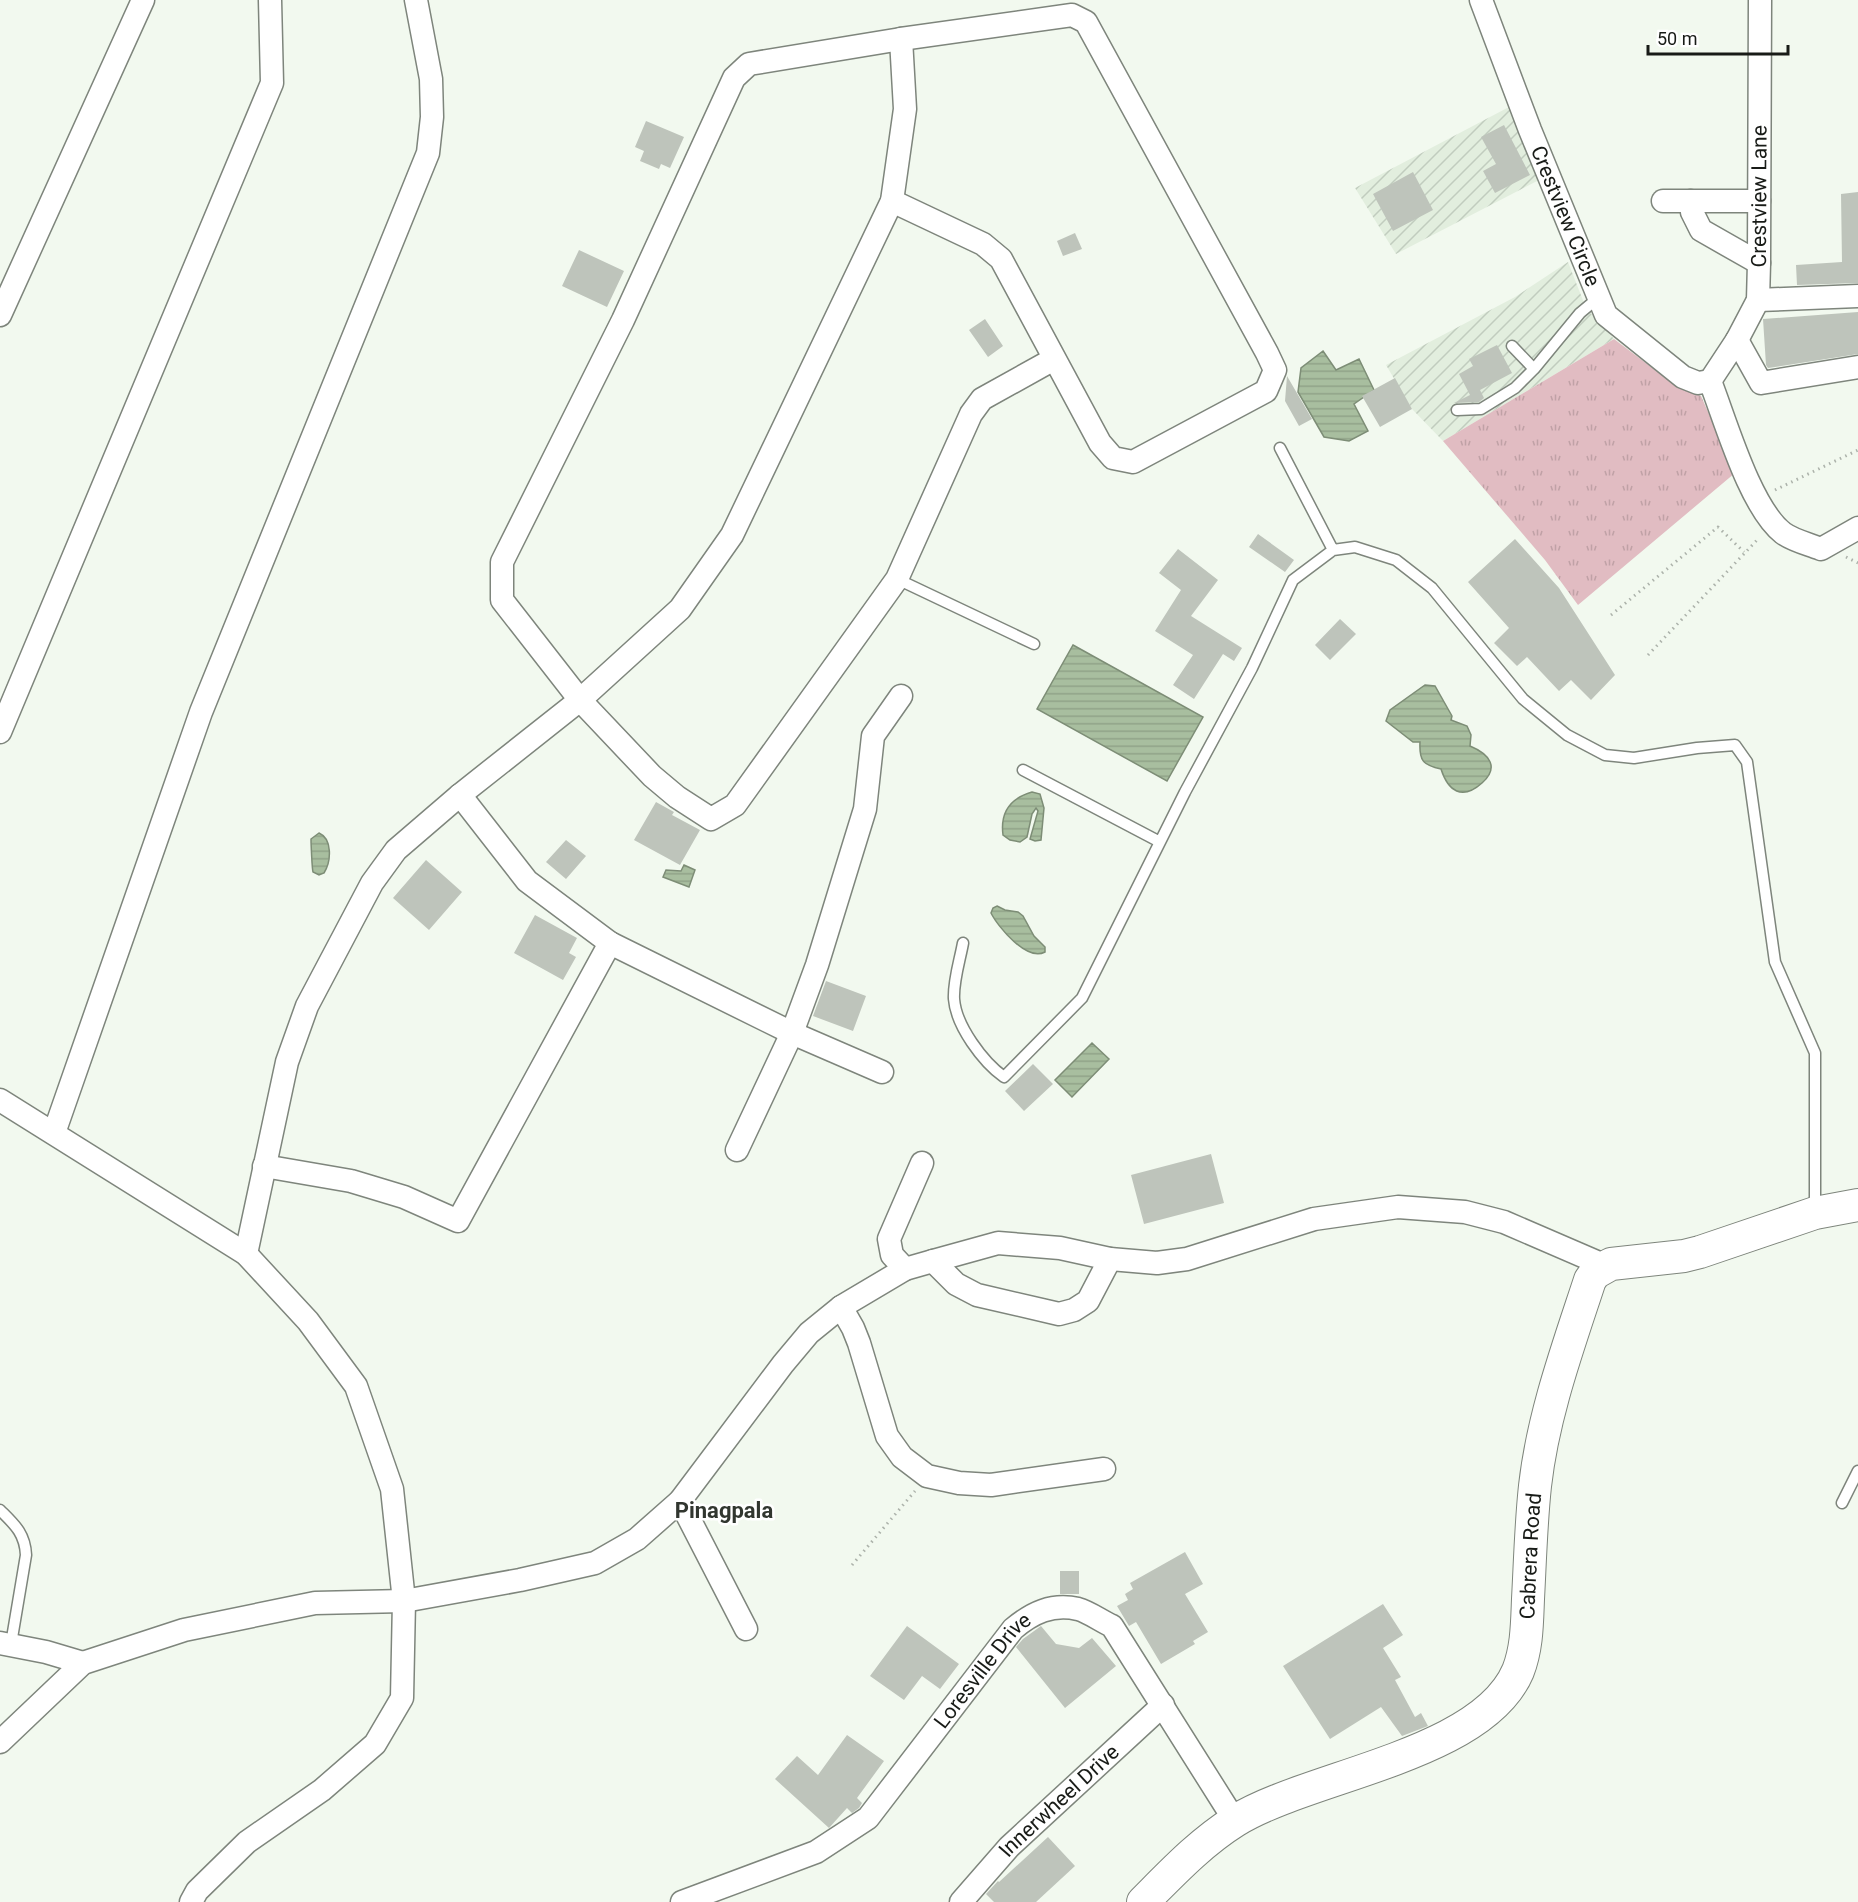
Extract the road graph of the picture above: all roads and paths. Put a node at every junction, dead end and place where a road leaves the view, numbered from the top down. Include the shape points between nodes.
1 (143, 0) edge
2 (270, 0) edge
3 (416, 0) edge
4 (1481, 0) edge
5 (1760, 0) edge
6 (901, 39) junction
7 (892, 201) junction
8 (1663, 201) dead end
9 (1691, 201) junction
10 (1759, 201) junction
11 (1759, 263) junction
12 (1858, 296) edge
13 (1598, 298) junction
14 (1758, 300) junction
15 (0, 315) edge
16 (1737, 340) junction
17 (1512, 346) dead end
18 (1054, 358) junction
19 (1858, 367) edge
20 (1534, 369) junction
21 (1710, 381) junction
22 (1456, 410) dead end
23 (1280, 448) dead end
24 (1858, 450) edge
25 (1757, 498) junction
26 (1772, 523) junction
27 (1858, 528) edge
28 (1333, 550) junction
29 (1744, 553) junction
30 (897, 579) junction
31 (1611, 615) dead end
32 (1034, 644) dead end
33 (1648, 655) dead end
34 (901, 696) dead end
35 (580, 700) junction
36 (0, 732) edge
37 (1023, 770) dead end
38 (460, 795) junction
39 (1160, 842) junction
40 (610, 943) junction
41 (963, 943) dead end
42 (792, 1033) junction
43 (882, 1072) dead end
44 (0, 1100) edge
45 (54, 1133) junction
46 (737, 1150) dead end
47 (922, 1163) dead end
48 (264, 1166) junction
49 (1858, 1205) edge
50 (1815, 1213) junction
51 (246, 1254) junction
52 (1110, 1259) junction
53 (933, 1261) junction
54 (1606, 1266) junction
55 (904, 1269) junction
56 (841, 1307) junction
57 (1104, 1469) dead end
58 (1858, 1471) edge
59 (927, 1476) junction
60 (680, 1501) junction
61 (1842, 1503) dead end
62 (0, 1510) edge
63 (852, 1565) dead end
64 (404, 1601) junction
65 (746, 1629) dead end
66 (5, 1643) edge
67 (83, 1663) junction
68 (1163, 1705) junction
69 (0, 1742) edge
70 (1235, 1821) junction
71 (191, 1902) edge
72 (682, 1902) edge
73 (961, 1902) edge
74 (1143, 1902) edge

1 - 15 street
2 - 36 street via 272,83
3 - 45 street via 431,79 428,153 201,712
4 - 13 street, Crestview Circle
5 - 10 street, Crestview Lane
6 - 7 street via 904,109
6 - 18 street via 1072,15 1086,22 1275,370 1266,391 1133,462 1113,458 1100,443
6 - 35 street via 749,64 734,78 623,320 502,562 502,600
7 - 18 street via 983,244 1001,259
7 - 35 street via 732,535 680,609
8 - 9 street
9 - 10 street
9 - 11 street via 1701,230
10 - 11 street, Crestview Lane
11 - 14 street, Crestview Lane
12 - 14 street
13 - 20 lane via 1580,313
13 - 21 street, Crestview Circle via 1606,315 1683,377 1698,383
14 - 16 street, Crestview Lane
16 - 19 street via 1761,383
16 - 21 street, Crestview Lane
17 - 20 lane
18 - 30 street via 982,399 971,414
20 - 22 lane via 1515,388 1481,409
21 - 25 street
23 - 28 lane
24 - 25 path
25 - 26 street
26 - 27 street via 1786,535 1821,549
26 - 29 path
28 - 39 lane via 1293,580 1252,668
28 - 50 lane via 1355,547 1396,560 1432,588 1522,699 1567,735 1605,755 1634,758 1735,745 1747,762 1775,962 1815,1053
29 - 31 path via 1718,527
29 - 33 path
30 - 32 lane
30 - 35 street via 735,806 711,819 652,776
34 - 42 street via 873,736 865,808
35 - 38 street
37 - 39 lane
38 - 40 street via 527,881
38 - 48 street via 396,850 372,884 307,1005 287,1062
39 - 41 lane via 1082,998 1004,1077 992,1068 965,1033 957,1010 954,999
40 - 42 street
40 - 48 street via 458,1221 404,1197 351,1181
42 - 43 street
42 - 46 street
44 - 45 street
45 - 51 street
47 - 55 street via 889,1239 892,1255
48 - 51 street
49 - 50 main road
50 - 54 main road via 1700,1252
51 - 64 street via 308,1321 356,1386 392,1489
52 - 53 street via 1060,1248 998,1243
52 - 53 street via 1088,1301 1059,1314 977,1295 956,1284
52 - 54 street via 1157,1263 1187,1259 1314,1219 1398,1207 1465,1212 1504,1222
53 - 55 street
54 - 70 main road, Cabrera Road via 1590,1280 1544,1430 1535,1486 1525,1646 1517,1672 1505,1692 1479,1717 1422,1748 1276,1800
55 - 56 street
56 - 59 street via 859,1343 887,1436 902,1457
56 - 60 street via 809,1333 783,1364
57 - 59 street via 991,1485
58 - 61 lane
59 - 63 path
60 - 64 street via 637,1539 595,1563
60 - 65 street
62 - 66 lane via 19,1530 26,1555
64 - 67 street via 315,1603 184,1630
64 - 71 street via 402,1698 375,1744 322,1790 247,1842 197,1891
66 - 67 street
67 - 69 street
68 - 70 street, Loresville Drive
68 - 72 street, Loresville Drive via 1112,1626 1078,1609 1051,1608 1030,1615 1013,1629 868,1818 816,1852
68 - 73 street, Innerwheel Drive via 1009,1847
70 - 74 main road, Cabrera Road via 1203,1844

